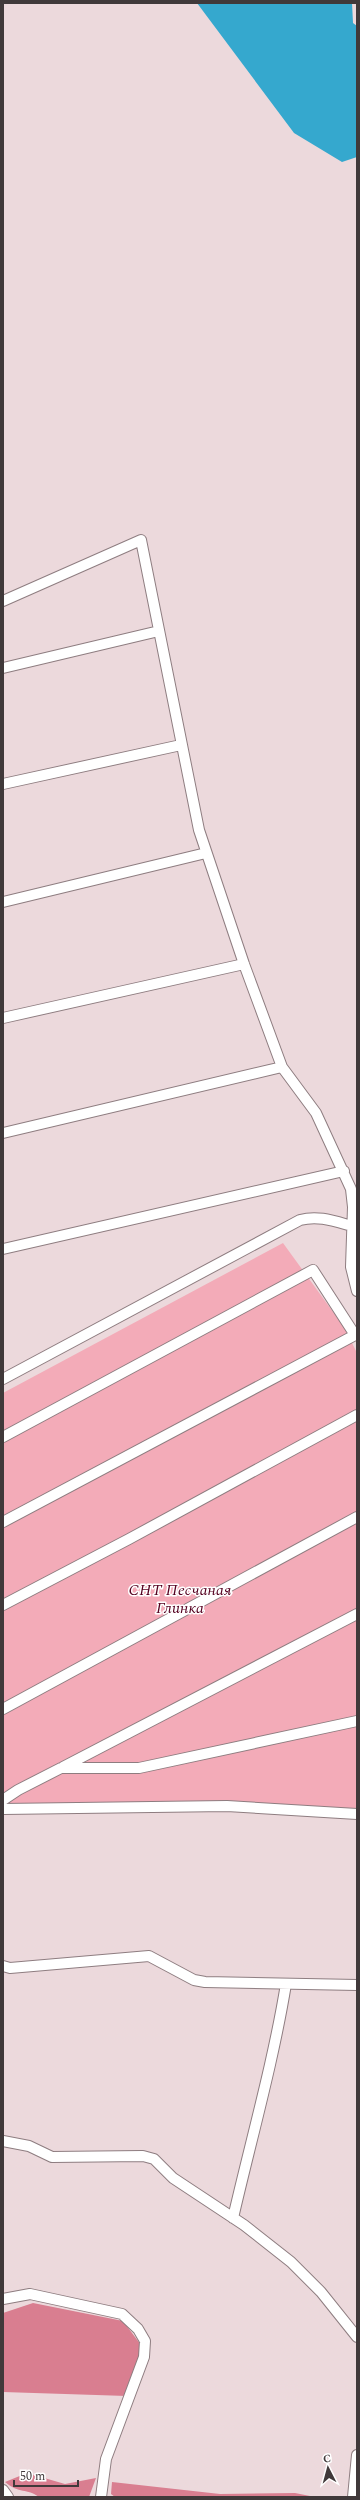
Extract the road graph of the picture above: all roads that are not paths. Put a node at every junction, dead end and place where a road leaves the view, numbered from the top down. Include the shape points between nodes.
1 (3, 601) edge
2 (159, 631) junction
3 (3, 668) edge
4 (181, 745) junction
5 (3, 784) edge
6 (206, 853) junction
7 (3, 902) edge
8 (244, 964) junction
9 (3, 1018) edge
10 (282, 1067) junction
11 (3, 1133) edge
12 (344, 1171) junction
13 (352, 1226) junction
14 (3, 1250) edge
15 (357, 1291) edge
16 (356, 1335) edge
17 (3, 1379) edge
18 (357, 1415) edge
19 (3, 1436) edge
20 (357, 1517) edge
21 (3, 1522) edge
22 (3, 1605) edge
23 (357, 1614) edge
24 (3, 1709) edge
25 (357, 1721) edge
26 (61, 1768) junction
27 (3, 1800) edge
28 (3, 1809) edge
29 (357, 1814) edge
30 (3, 1966) edge
31 (286, 1984) junction
32 (357, 1985) edge
33 (3, 2141) edge
34 (233, 2218) junction
35 (3, 2299) edge
36 (357, 2337) edge
37 (357, 2455) edge
38 (3, 2490) edge
39 (8, 2497) edge
40 (101, 2497) edge
41 (353, 2497) edge

1 - 2 street via 141,540
2 - 3 street
2 - 4 street
4 - 5 street
4 - 6 street
6 - 7 street
6 - 8 street
8 - 9 street
8 - 10 street
10 - 11 street
10 - 12 street via 316,1113
12 - 13 street via 351,1189
12 - 14 street
13 - 15 street via 351,1267
13 - 17 street via 322,1218 300,1220
16 - 19 street via 313,1270
16 - 21 street
18 - 22 street via 129,1540
20 - 24 street
23 - 26 street
25 - 26 street via 139,1768
26 - 27 street
28 - 29 street via 227,1806
30 - 31 street via 10,1968 150,1956 194,1980
31 - 32 street
31 - 34 street via 276,2044
33 - 34 street via 29,2146 52,2157 143,2156 154,2159 173,2178
34 - 36 street via 291,2262 321,2292
35 - 40 street via 30,2294 122,2314 138,2329 145,2341 144,2358 106,2459
37 - 41 street
38 - 39 street

